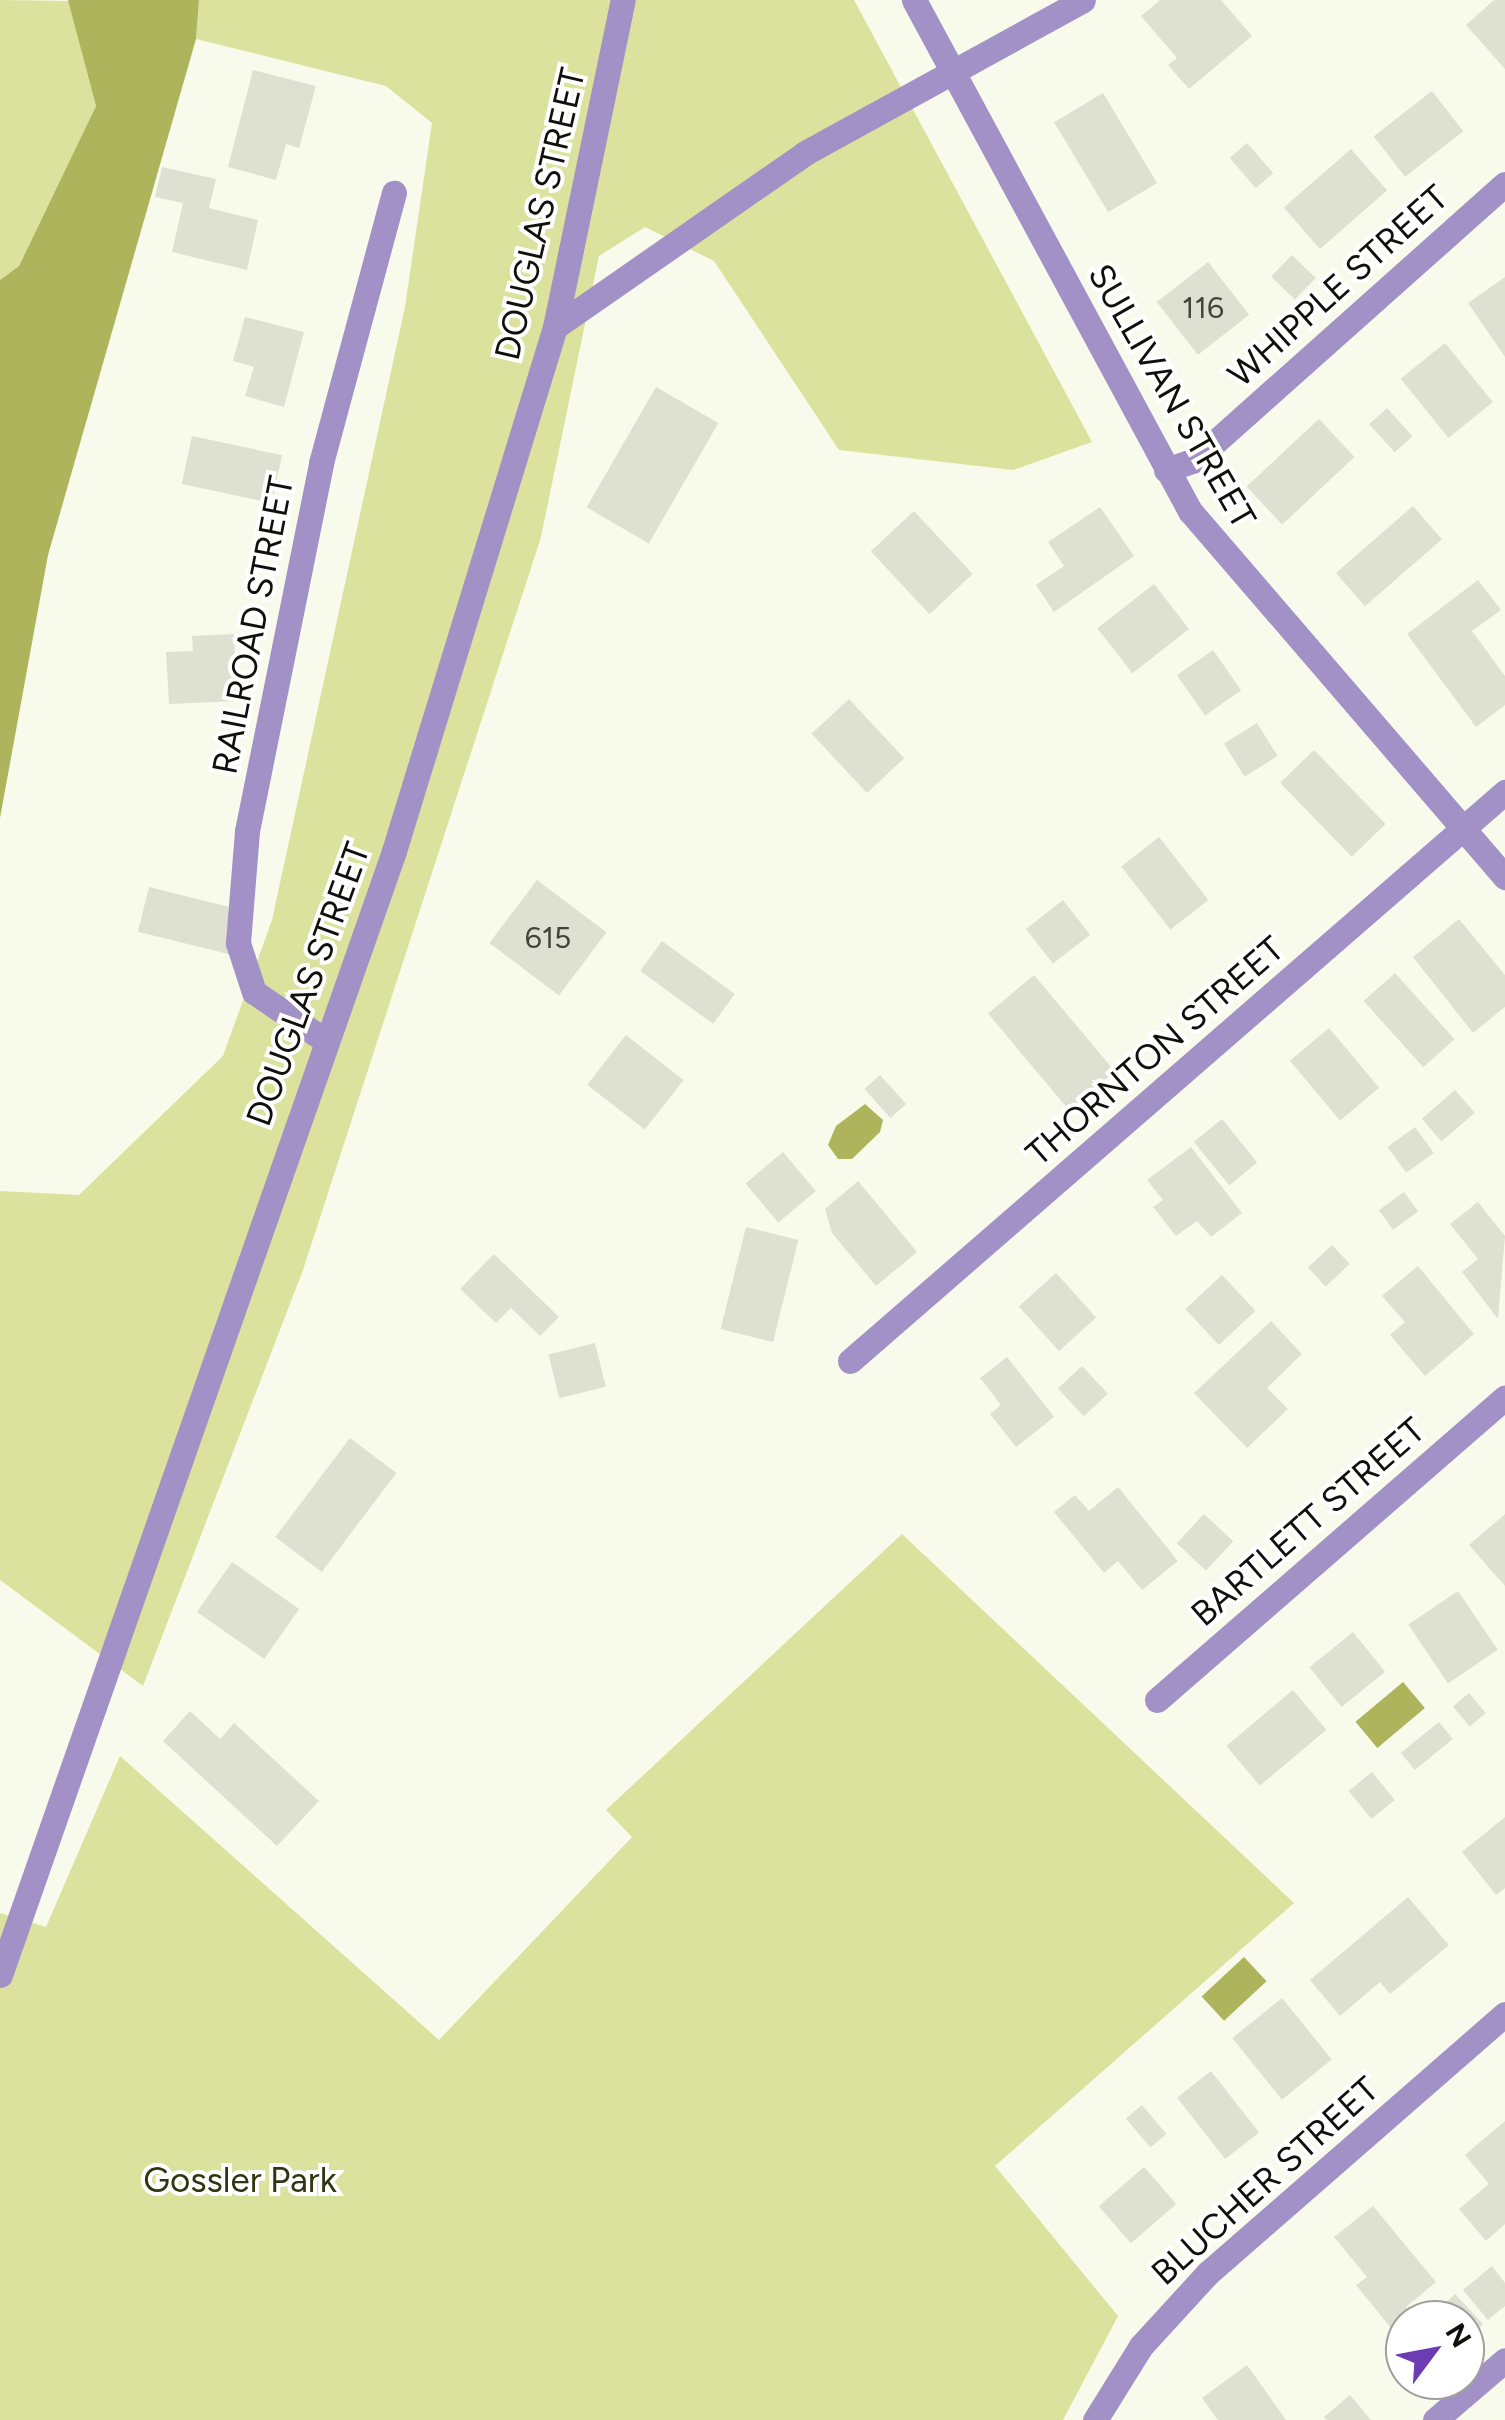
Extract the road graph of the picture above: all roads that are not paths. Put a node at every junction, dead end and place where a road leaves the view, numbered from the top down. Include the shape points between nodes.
1 (622, 0) edge
2 (914, 0) edge
3 (1083, 0) edge
4 (951, 70) junction
5 (1505, 184) edge
6 (394, 193) dead end
7 (555, 327) junction
8 (1166, 470) junction
9 (1505, 792) edge
10 (1463, 829) junction
11 (1505, 878) edge
12 (323, 1039) junction
13 (850, 1361) dead end
14 (1505, 1398) edge
15 (1157, 1700) dead end
16 (0, 1974) edge
17 (1505, 2014) edge
18 (1505, 2360) edge
19 (1095, 2420) edge
20 (1435, 2420) edge

1 - 7 street, DOUGLAS STREET
2 - 4 street, SULLIVAN STREET
3 - 4 street
4 - 7 street via 805,153
4 - 8 street, SULLIVAN STREET
5 - 8 street, WHIPPLE STREET via 1195,460
6 - 12 street, RAILROAD STREET via 322,463 248,831 238,942 254,992
7 - 12 street, DOUGLAS STREET via 394,851
8 - 10 street, SULLIVAN STREET via 1217,549
9 - 10 street, THORNTON STREET
10 - 11 street, SULLIVAN STREET
10 - 13 street, THORNTON STREET
12 - 16 street, DOUGLAS STREET
14 - 15 street, BARTLETT STREET
17 - 19 street, BLUCHER STREET via 1208,2272 1141,2346
18 - 20 street

